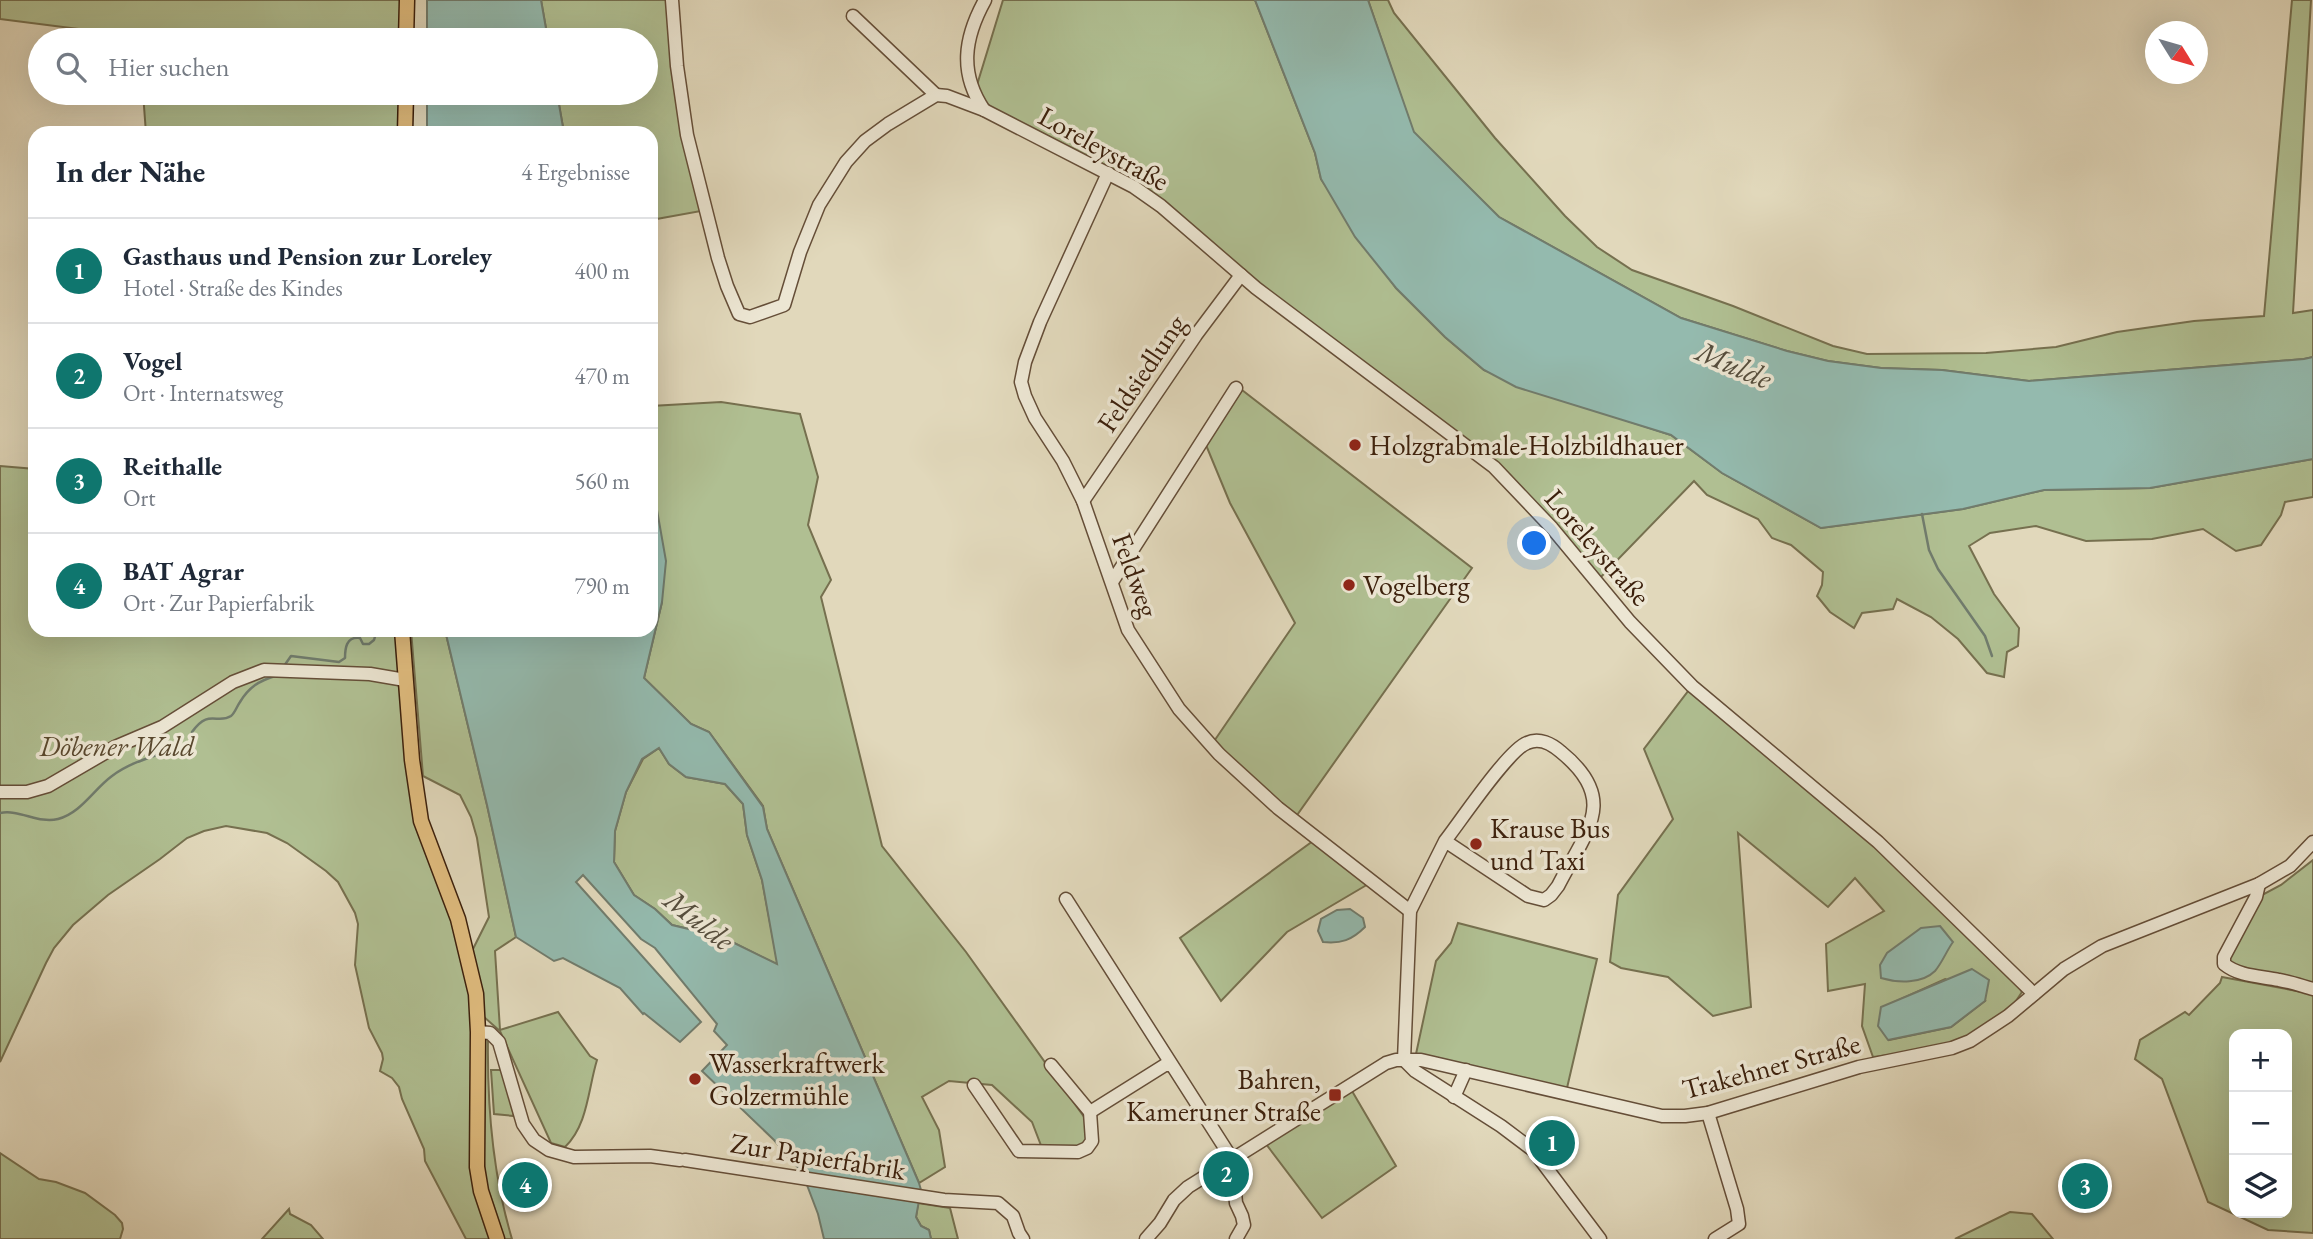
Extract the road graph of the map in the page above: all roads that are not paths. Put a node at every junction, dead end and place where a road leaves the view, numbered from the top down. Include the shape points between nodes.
1 (407, 0) edge
2 (671, 0) edge
3 (985, 0) edge
4 (853, 16) dead end
5 (406, 28) edge
6 (936, 94) junction
7 (406, 105) edge
8 (984, 110) junction
9 (405, 126) edge
10 (1108, 173) junction
11 (1241, 275) junction
12 (1236, 388) dead end
13 (1083, 501) junction
14 (1112, 582) junction
15 (402, 637) edge
16 (405, 680) junction
17 (0, 792) edge
18 (1445, 841) junction
19 (2313, 842) edge
20 (2259, 884) junction
21 (1066, 899) dead end
22 (1410, 911) junction
23 (2313, 989) edge
24 (2034, 994) junction
25 (478, 1032) junction
26 (1404, 1060) junction
27 (1051, 1065) dead end
28 (1171, 1065) junction
29 (1466, 1070) junction
30 (974, 1085) dead end
31 (1454, 1097) junction
32 (1090, 1112) junction
33 (1708, 1113) junction
34 (1232, 1159) junction
35 (496, 1239) edge
36 (1023, 1239) edge
37 (1146, 1239) edge
38 (1236, 1239) edge
39 (1600, 1239) edge
40 (1715, 1239) edge

1 - 5 main road
2 - 6 street via 687,135 727,286 744,317 784,305 819,205 846,162 865,141
3 - 8 street via 969,39 966,65 975,97
4 - 6 street, Loreleystraße
6 - 8 street, Loreleystraße
7 - 9 main road
8 - 10 street, Loreleystraße
10 - 11 street, Loreleystraße via 1161,206
10 - 13 street, Feldweg via 1040,322 1021,382 1035,418
11 - 13 street, Feldsiedlung
11 - 24 street, Loreleystraße via 1494,467 1692,687 1878,842
12 - 14 street
13 - 14 street, Feldweg
14 - 22 street, Feldweg via 1128,630 1179,709 1203,737 1278,808
15 - 16 main road
16 - 17 street via 370,674 264,670 48,786
16 - 25 main road via 421,821 458,919 473,977
18 - 18 street via 1528,897 1544,900 1558,886 1592,819 1595,799 1583,771 1553,745 1539,740 1527,743
18 - 22 street
19 - 20 street, Trakehner Straße via 2290,866
20 - 23 street via 2224,964 2232,971
20 - 24 street, Trakehner Straße via 2082,957
21 - 28 street
22 - 26 street
24 - 33 street, Trakehner Straße via 1991,1028 1952,1048 1860,1067
25 - 35 main road via 477,1167
25 - 36 street, Zur Papierfabrik via 490,1033 499,1042 523,1124 534,1140 549,1150 574,1157 650,1156 944,1200 998,1203 1013,1216
26 - 29 street, Trakehner Straße
26 - 31 street
26 - 34 street via 1387,1063
27 - 32 street
28 - 32 street
28 - 34 street
29 - 31 street
29 - 33 street, Trakehner Straße via 1662,1115
30 - 32 street via 1019,1151 1078,1152 1087,1148 1092,1140
31 - 39 street via 1532,1150
33 - 40 street via 1739,1224
34 - 37 street via 1174,1200
34 - 38 street via 1236,1203 1244,1225

